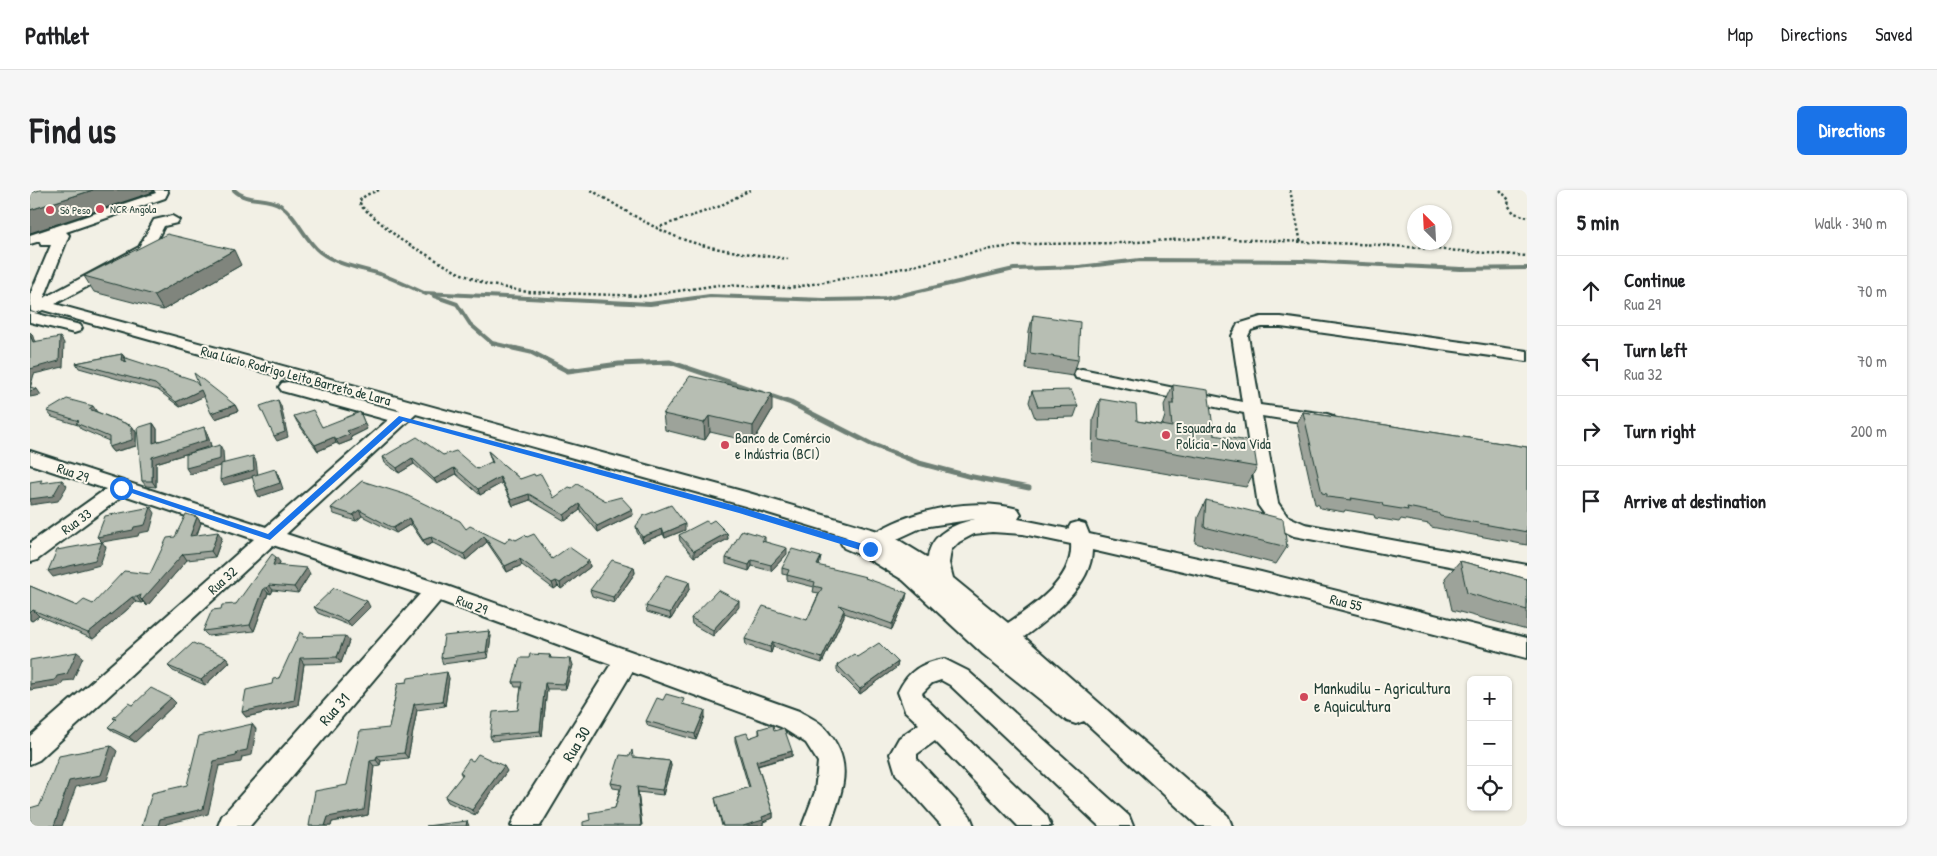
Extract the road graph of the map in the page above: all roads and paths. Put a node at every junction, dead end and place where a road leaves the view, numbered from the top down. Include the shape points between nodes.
1 (160, 190) edge
2 (379, 190) edge
3 (592, 190) edge
4 (750, 190) edge
5 (1290, 190) edge
6 (1500, 190) edge
7 (1527, 217) edge
8 (172, 220) dead end
9 (656, 228) junction
10 (30, 240) edge
11 (1300, 243) junction
12 (30, 249) edge
13 (135, 256) junction
14 (1527, 256) edge
15 (788, 259) dead end
16 (153, 260) edge
17 (30, 272) edge
18 (45, 277) junction
19 (33, 308) edge
20 (1527, 356) edge
21 (1082, 374) dead end
22 (1251, 408) junction
23 (407, 413) junction
24 (1340, 422) edge
25 (30, 457) edge
26 (121, 488) junction
27 (1080, 534) junction
28 (270, 537) junction
29 (875, 544) junction
30 (30, 554) edge
31 (1527, 573) edge
32 (944, 582) junction
33 (436, 592) junction
34 (999, 641) junction
35 (1527, 648) edge
36 (626, 661) junction
37 (937, 726) junction
38 (30, 752) edge
39 (1211, 820) edge
40 (952, 823) edge
41 (232, 826) edge
42 (525, 826) edge
43 (816, 826) edge
44 (1036, 826) edge
45 (1119, 826) edge

1 - 10 street via 161,195
2 - 11 path via 359,201 401,240 457,272 486,284 527,292 644,296 718,285 790,288 1028,244 1205,238
3 - 9 path
4 - 9 path via 703,212
5 - 11 path
6 - 7 path via 1514,213
8 - 13 street via 159,223 145,250
9 - 15 path via 715,248
11 - 14 path
12 - 18 street via 62,235
13 - 16 street
13 - 19 street
17 - 18 street
18 - 19 street
19 - 23 street, Rua Lúcio Rodrigo Leito Barreto de Lara via 139,344 350,405
20 - 22 street via 1281,322 1261,322 1244,327 1240,336
21 - 22 street
22 - 24 street
22 - 31 street via 1268,505 1280,521 1301,531
23 - 28 street, Rua 32
23 - 29 street, Rua Lúcio Rodrigo Leito Barreto de Lara via 740,510
25 - 26 street, Rua 29
26 - 28 street, Rua 29
26 - 30 street, Rua 33
27 - 29 street via 1025,515 977,511 910,524
27 - 32 street via 992,525 968,528 942,546 938,562
27 - 34 street via 1081,558 1077,570 1048,606
27 - 35 street, Rua 55
28 - 33 street, Rua 29
28 - 38 street, Rua 32
29 - 32 street via 911,556
29 - 34 street
32 - 34 street
33 - 36 street, Rua 29
33 - 41 street, Rua 31
34 - 39 street
36 - 42 street, Rua 30
36 - 43 street, Rua 29 via 790,719 815,735 831,760 828,792
37 - 40 street via 908,746 903,754 906,765
37 - 44 street
37 - 45 street via 914,703 910,692 914,682 930,671 944,669 958,678

